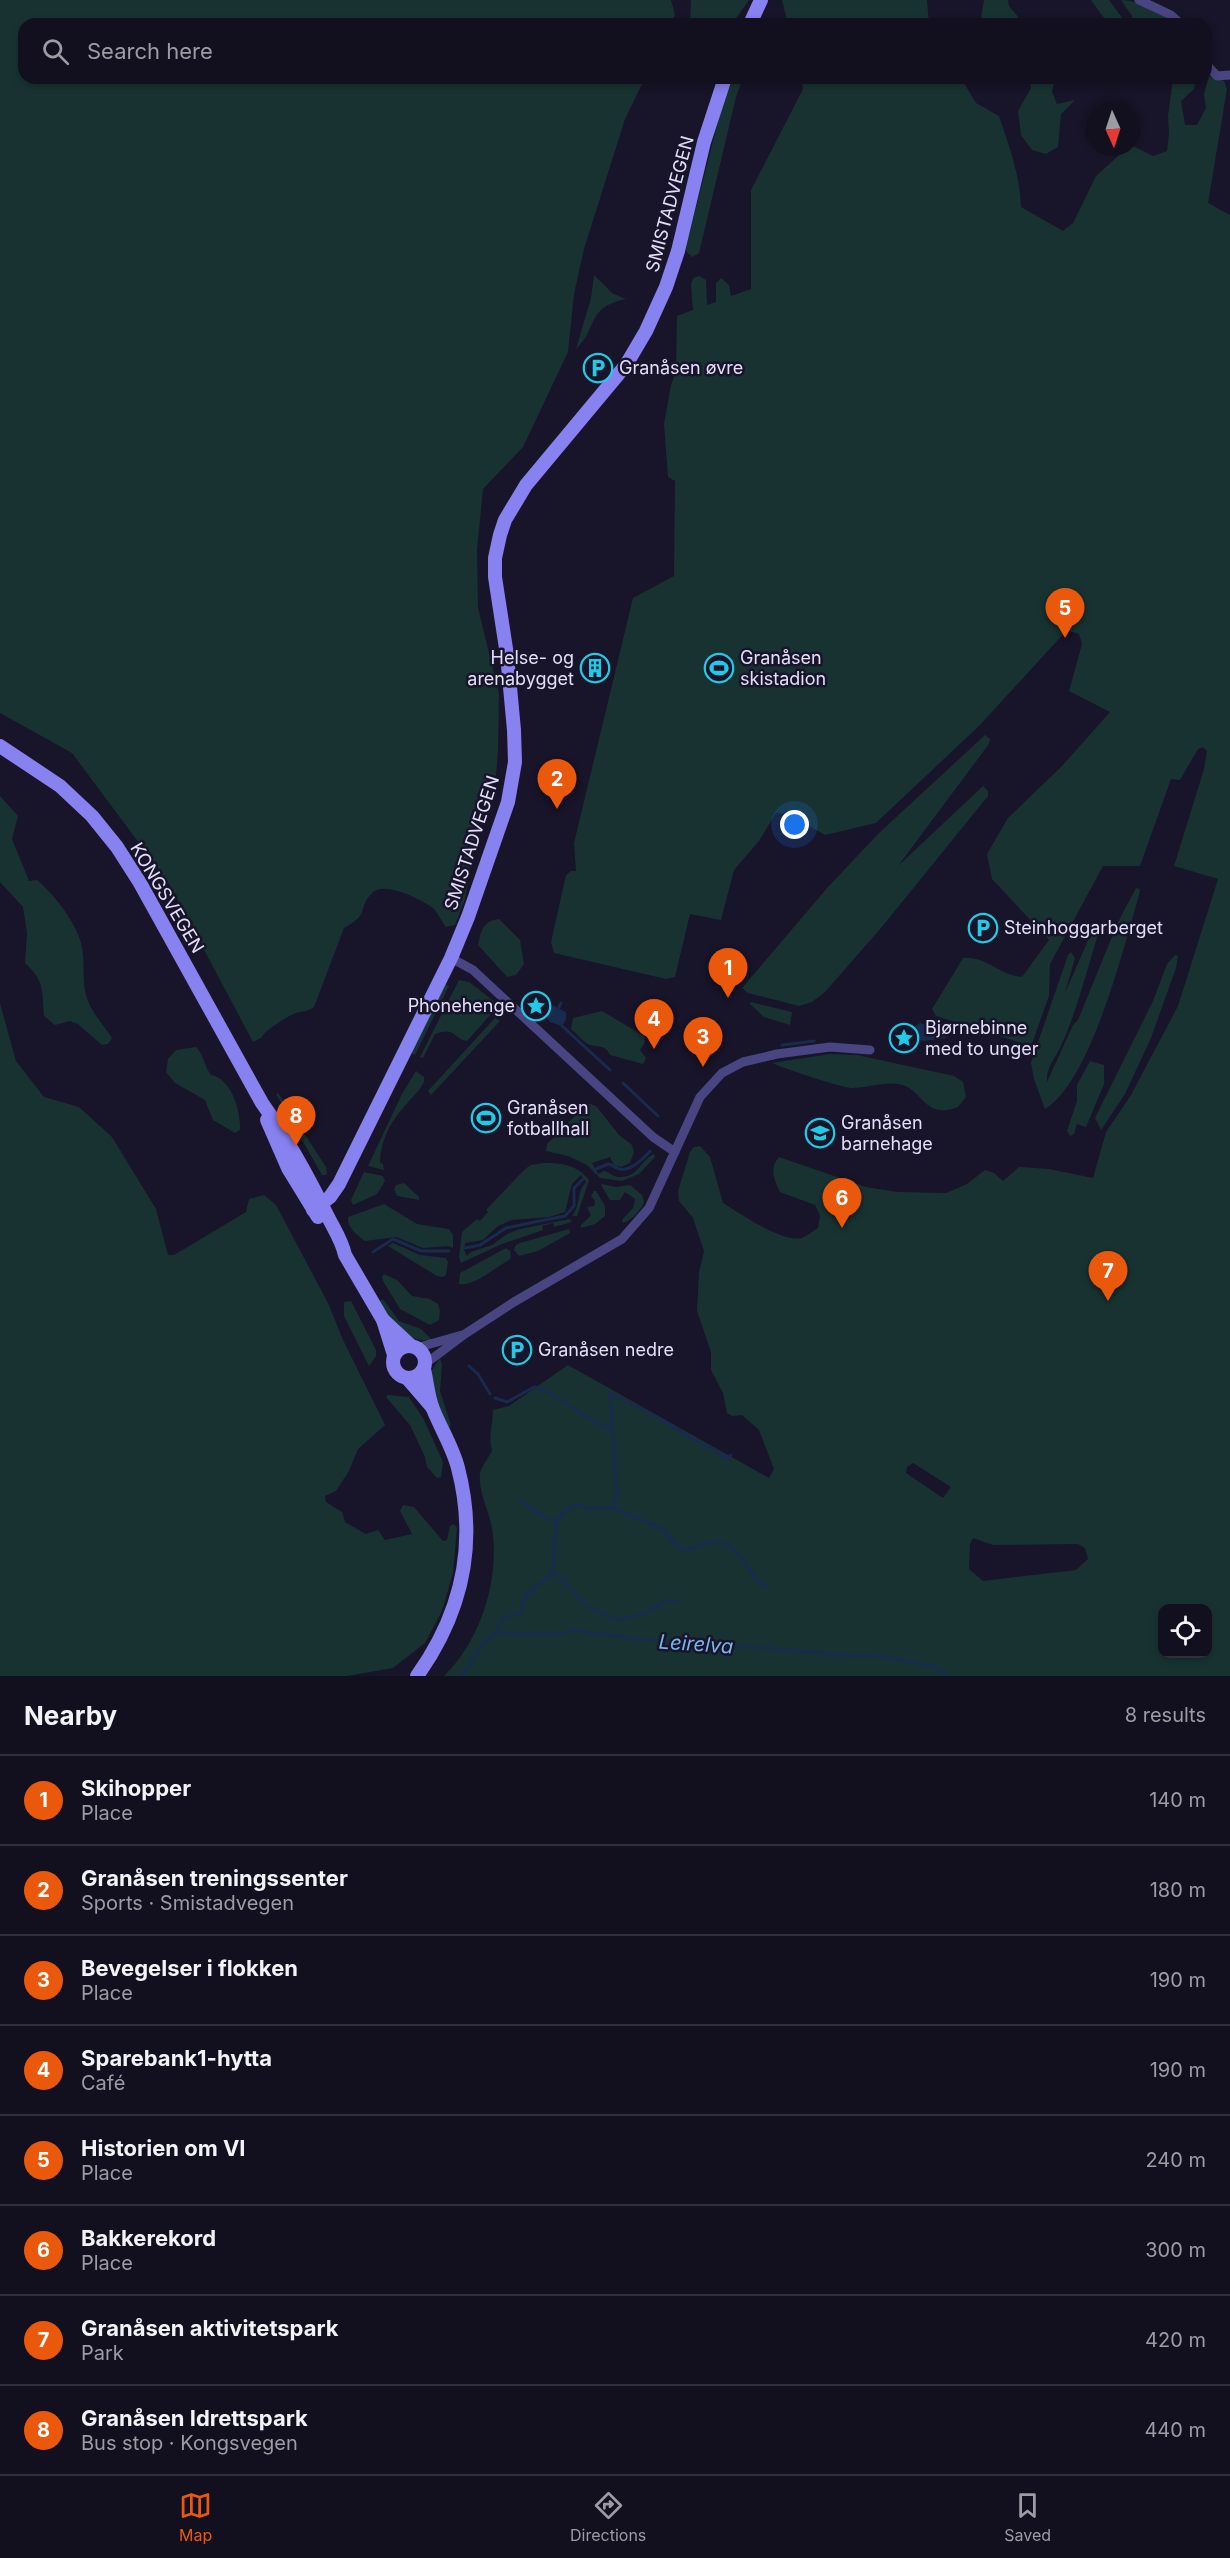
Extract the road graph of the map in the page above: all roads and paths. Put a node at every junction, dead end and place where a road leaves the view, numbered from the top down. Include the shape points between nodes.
1 (761, 0) edge
2 (1139, 0) edge
3 (753, 18) edge
4 (1174, 18) edge
5 (1212, 71) edge
6 (1230, 75) edge
7 (723, 84) edge
8 (0, 746) edge
9 (451, 958) junction
10 (870, 1050) dead end
11 (675, 1152) junction
12 (317, 1207) junction
13 (383, 1320) junction
14 (465, 1334) junction
15 (414, 1347) junction
16 (394, 1355) junction
17 (425, 1367) junction
18 (407, 1378) junction
19 (432, 1407) junction
20 (417, 1676) edge

1 - 3 street
2 - 4 street
5 - 6 street via 1216,76
7 - 9 street, SMISTADVEGEN via 704,142 678,251 646,331 626,365 526,485 500,535 495,577 512,695 515,762 508,802
8 - 12 street, KONGSVEGEN via 60,786 107,834 140,883 276,1122
9 - 11 street via 473,970 653,1137
9 - 12 street, SMISTADVEGEN via 339,1184
10 - 11 street via 813,1048 759,1057 734,1066 700,1097
11 - 14 street via 649,1208 622,1239
12 - 13 street, KONGSVEGEN via 343,1244 345,1255
13 - 15 street, KONGSVEGEN
13 - 16 street, KONGSVEGEN
14 - 15 street
14 - 17 street
15 - 16 street via 401,1348
15 - 17 street, KONGSVEGEN via 423,1354
16 - 18 street, KONGSVEGEN via 395,1370
17 - 18 street via 417,1376
17 - 19 street, KONGSVEGEN
18 - 19 street, KONGSVEGEN
19 - 20 street, KONGSVEGEN via 458,1467 467,1535 455,1608 439,1643

